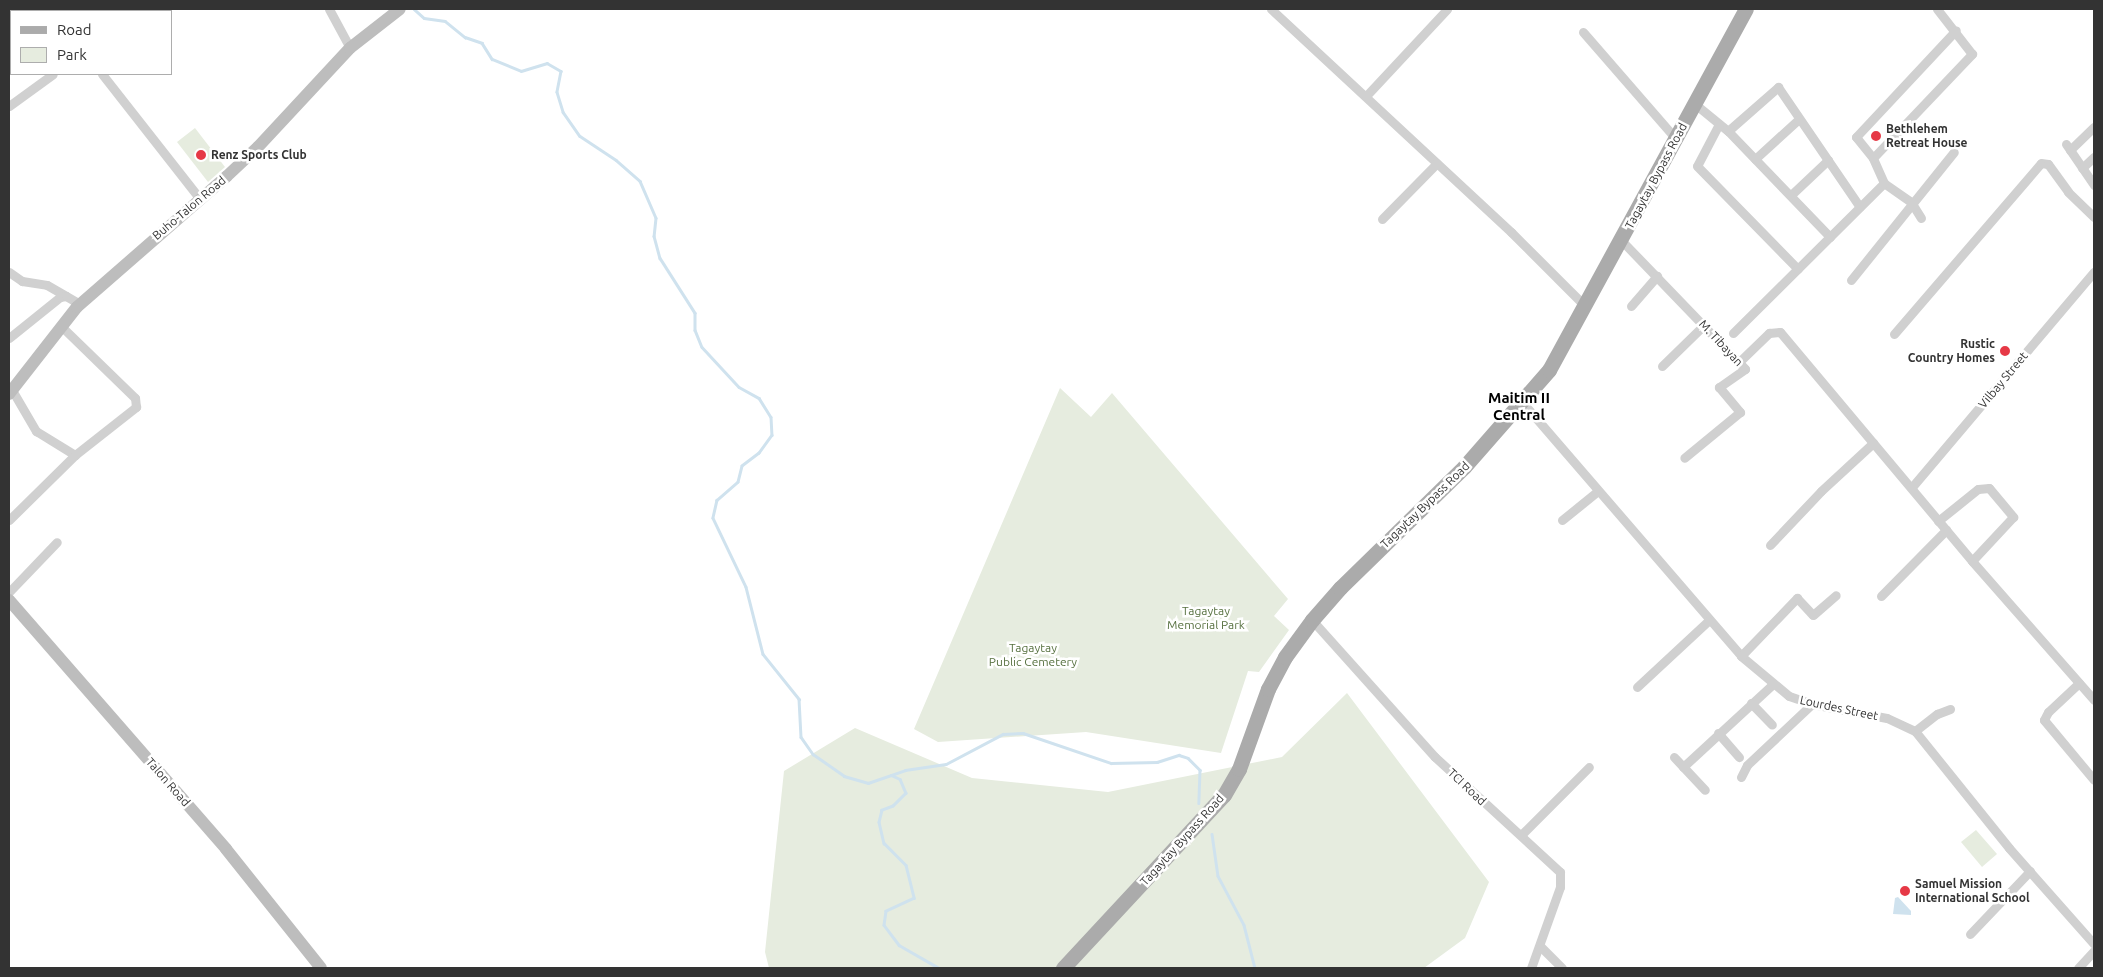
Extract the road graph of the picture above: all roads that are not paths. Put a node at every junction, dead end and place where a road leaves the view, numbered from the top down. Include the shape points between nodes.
1 (329, 9) edge
2 (400, 9) edge
3 (1446, 9) edge
4 (1937, 9) edge
5 (1273, 11) edge
6 (1741, 12) edge
7 (1956, 30) junction
8 (1584, 32) dead end
9 (350, 48) junction
10 (51, 75) edge
11 (103, 75) edge
12 (1366, 96) junction
13 (1695, 104) junction
14 (9, 106) edge
15 (1799, 119) junction
16 (1719, 124) junction
17 (2094, 127) edge
18 (1728, 131) junction
19 (1676, 139) junction
20 (1954, 152) dead end
21 (2094, 156) edge
22 (1873, 158) junction
23 (1755, 159) junction
24 (1828, 160) junction
25 (1437, 163) junction
26 (2082, 168) junction
27 (1884, 183) junction
28 (2094, 186) edge
29 (1791, 195) junction
30 (200, 199) junction
31 (1911, 202) junction
32 (1860, 207) junction
33 (2094, 217) edge
34 (1921, 218) dead end
35 (1382, 219) dead end
36 (1830, 237) junction
37 (1621, 240) junction
38 (1798, 269) junction
39 (9, 272) edge
40 (2094, 272) edge
41 (1657, 276) junction
42 (1850, 280) dead end
43 (66, 296) junction
44 (80, 304) junction
45 (1585, 306) junction
46 (1631, 306) dead end
47 (1704, 325) junction
48 (62, 326) junction
49 (1733, 334) dead end
50 (1894, 334) dead end
51 (9, 338) edge
52 (1739, 362) junction
53 (1662, 366) dead end
54 (11, 392) edge
55 (1523, 403) junction
56 (1873, 443) junction
57 (75, 455) junction
58 (1684, 458) dead end
59 (1912, 487) junction
60 (1598, 492) junction
61 (9, 520) edge
62 (1562, 520) dead end
63 (1938, 521) junction
64 (1946, 530) junction
65 (58, 542) dead end
66 (1770, 545) dead end
67 (1972, 561) junction
68 (9, 592) edge
69 (1836, 595) dead end
70 (1881, 596) dead end
71 (9, 600) edge
72 (1312, 620) junction
73 (1708, 621) junction
74 (1741, 656) junction
75 (2079, 683) junction
76 (1772, 685) junction
77 (1638, 687) dead end
78 (2094, 700) edge
79 (1751, 703) junction
80 (1812, 704) junction
81 (1950, 709) dead end
82 (1772, 725) dead end
83 (1915, 731) junction
84 (1718, 733) junction
85 (1674, 756) dead end
86 (1739, 757) dead end
87 (1683, 766) junction
88 (1589, 767) dead end
89 (1741, 777) dead end
90 (2094, 780) edge
91 (1705, 790) dead end
92 (1521, 835) junction
93 (2030, 871) junction
94 (1970, 934) dead end
95 (2094, 944) edge
96 (1540, 946) junction
97 (2094, 952) edge
98 (321, 968) edge
99 (1063, 968) edge
100 (1531, 968) edge
101 (1562, 968) edge
102 (2078, 968) edge

1 - 9 street
2 - 9 street, Buho-Talon Road
3 - 12 street
4 - 7 street
5 - 12 street
6 - 13 main road, Tagaytay Bypass Road
7 - 22 street via 1972,54
7 - 22 street via 1856,136
8 - 19 street
9 - 30 street, Buho-Talon Road via 258,148
10 - 14 street
11 - 30 street
12 - 25 street
13 - 16 street
13 - 19 main road, Tagaytay Bypass Road
15 - 18 street via 1778,87
15 - 23 street
15 - 24 street
16 - 18 street
16 - 38 street via 1697,166
17 - 26 street via 2068,147
18 - 23 street
19 - 37 main road, Tagaytay Bypass Road
20 - 31 street
21 - 26 street
22 - 27 street
23 - 29 street
24 - 29 street
24 - 32 street
25 - 35 street
25 - 45 street
26 - 28 street
27 - 31 street
27 - 32 street
29 - 36 street
30 - 44 street, Buho-Talon Road
31 - 34 street
31 - 42 street
32 - 36 street
33 - 50 street via 2068,192 2048,164 2041,163
36 - 38 street
37 - 41 street, M. Tibayan
37 - 45 main road, Tagaytay Bypass Road
38 - 49 street
39 - 43 street via 22,281 47,286
40 - 59 street, Vilbay Street
41 - 46 street
41 - 47 street, M. Tibayan
43 - 44 street
43 - 51 street
44 - 48 street, Buho-Talon Road
45 - 55 main road, Tagaytay Bypass Road via 1549,370
47 - 52 street, M. Tibayan
47 - 53 street
48 - 54 street, Buho-Talon Road
48 - 57 street via 137,401 136,407
52 - 56 street via 1770,333 1780,332
52 - 58 street, M. Tibayan via 1745,369 1719,388 1740,412
54 - 57 street via 36,431
55 - 60 street, Lourdes Street
55 - 72 main road, Tagaytay Bypass Road
56 - 59 street
56 - 66 street
57 - 61 street
59 - 63 street
60 - 62 street
60 - 73 street, Lourdes Street
63 - 64 street
63 - 67 street via 1978,489 1989,488 2012,518
64 - 67 street
64 - 70 street
65 - 68 street
67 - 75 street
69 - 74 street via 1813,615 1796,598
71 - 98 street, Talon Road via 226,849
72 - 92 street, TCI Road via 1435,757
72 - 99 main road, Tagaytay Bypass Road via 1271,682 1239,769 1224,795
73 - 74 street, Lourdes Street
73 - 77 street
74 - 76 street, Lourdes Street
75 - 78 street
75 - 90 street via 2048,712 2044,720
76 - 79 street
76 - 80 street, Lourdes Street via 1788,696
79 - 82 street
79 - 84 street
80 - 83 street, Lourdes Street via 1887,718
80 - 89 street via 1747,764
81 - 83 street via 1937,714
83 - 93 street, Lourdes Street
84 - 86 street
84 - 87 street
85 - 87 street
87 - 91 street
88 - 92 street
92 - 96 street, TCI Road via 1560,872 1560,887
93 - 94 street
93 - 95 street, Lourdes Street
96 - 100 street, TCI Road
96 - 101 street
97 - 102 street

